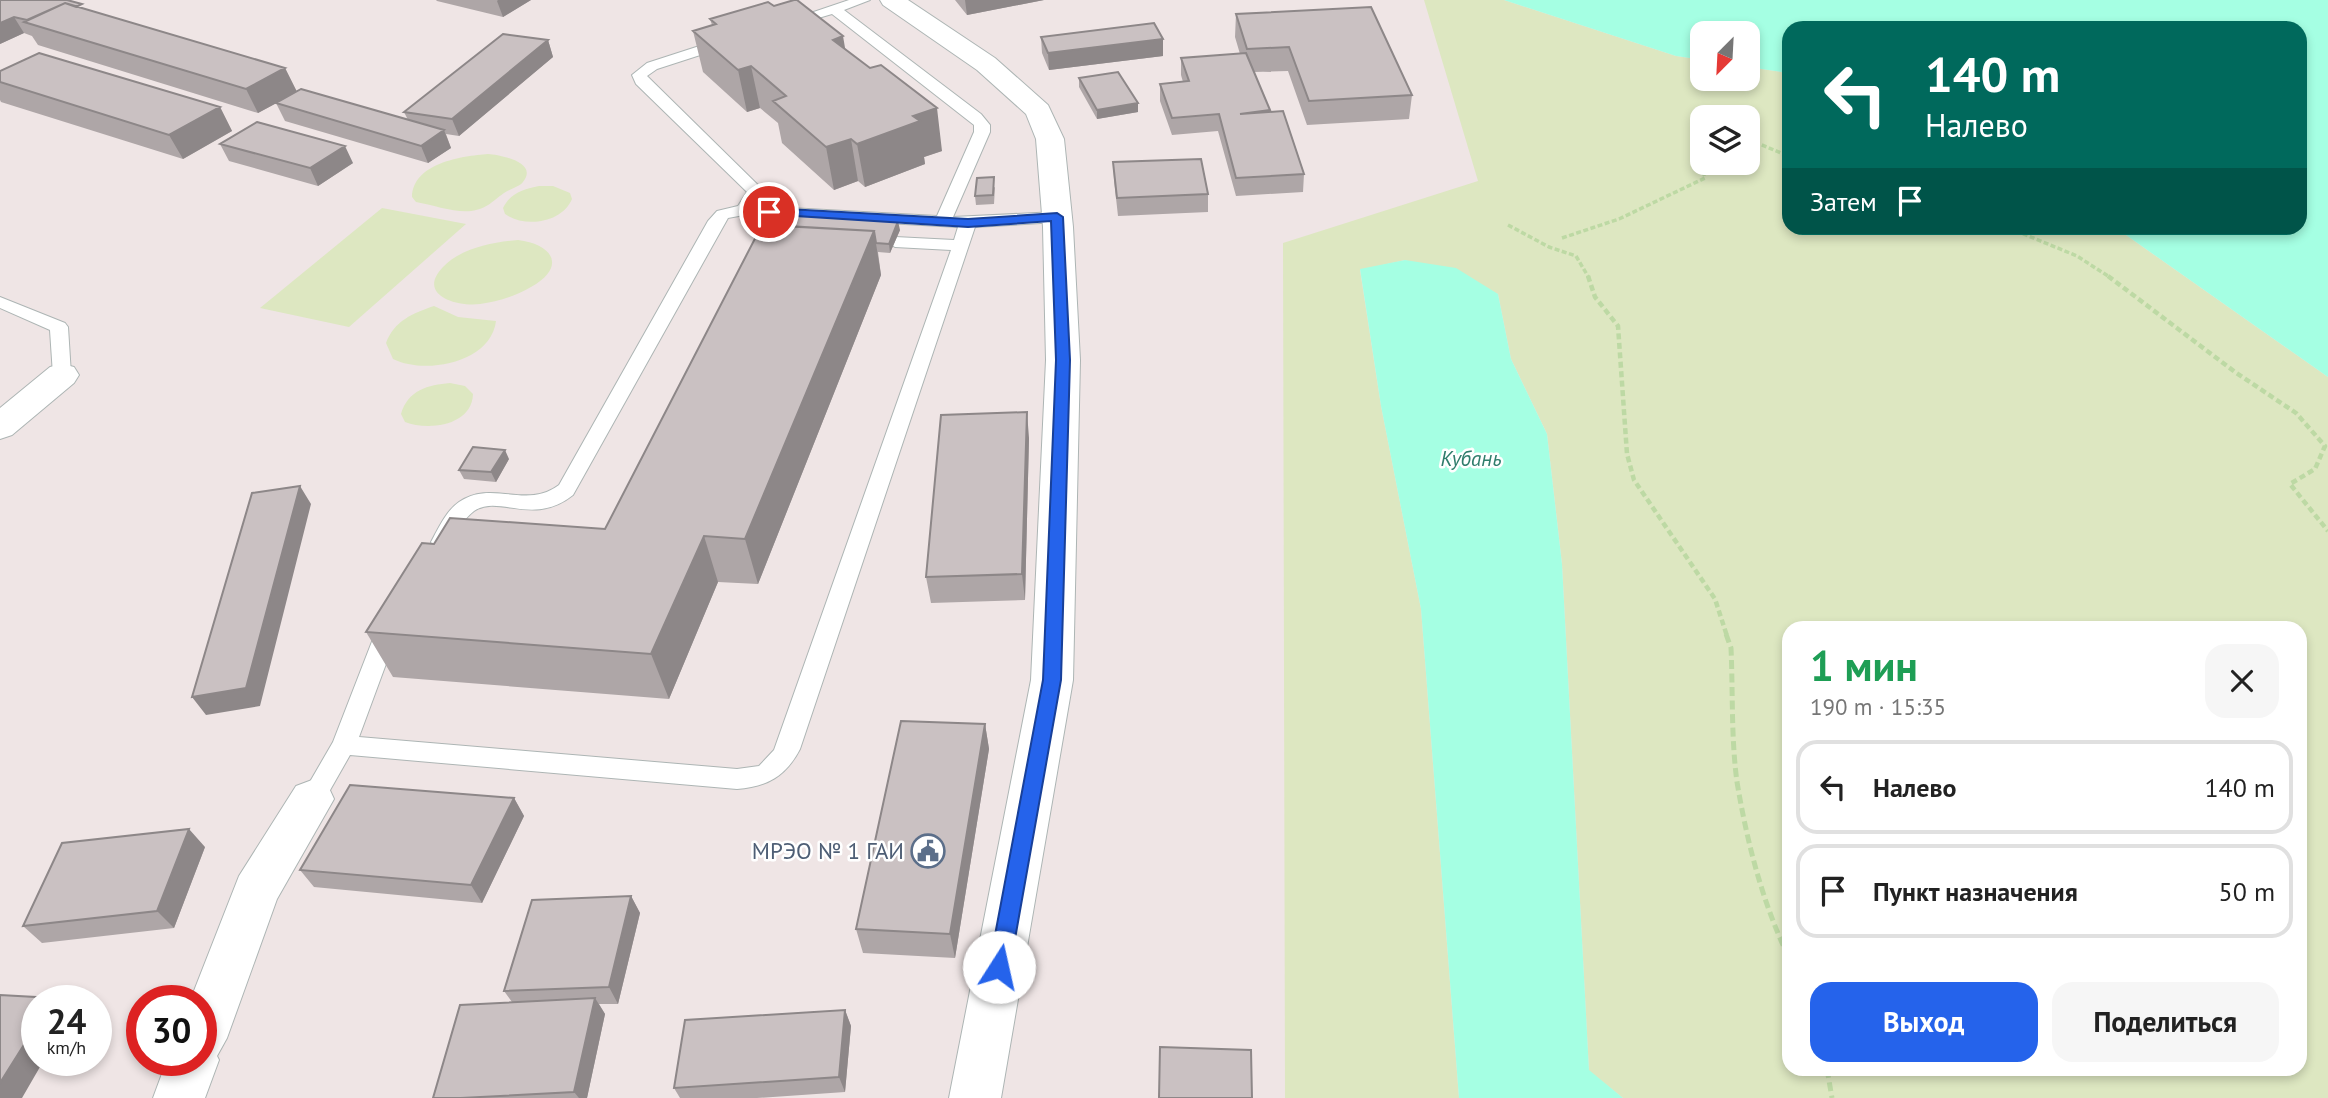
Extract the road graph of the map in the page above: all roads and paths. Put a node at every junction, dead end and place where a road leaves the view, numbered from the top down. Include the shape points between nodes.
1 (863, 0) edge
2 (892, 0) edge
3 (834, 9) junction
4 (773, 28) edge
5 (736, 39) edge
6 (1760, 144) edge
7 (1782, 153) edge
8 (1704, 175) edge
9 (744, 210) junction
10 (1057, 217) junction
11 (943, 221) junction
12 (968, 223) junction
13 (1508, 225) dead end
14 (2026, 235) edge
15 (1562, 238) dead end
16 (895, 242) edge
17 (961, 245) junction
18 (0, 302) edge
19 (62, 375) joint
20 (0, 427) edge
21 (2328, 531) edge
22 (430, 561) edge
23 (400, 607) edge
24 (344, 745) junction
25 (312, 799) joint
26 (1782, 943) edge
27 (217, 995) edge
28 (187, 1076) edge
29 (1828, 1076) edge
30 (179, 1098) edge
31 (975, 1098) edge
32 (1832, 1098) edge

1 - 3 lane
2 - 10 street via 986,64 1038,111 1050,139
3 - 4 lane
3 - 11 lane via 982,125
5 - 9 lane via 652,66 639,75 755,191
6 - 7 path
8 - 15 path via 1619,219
9 - 11 lane
9 - 22 lane via 716,221 559,497 547,503 477,501 468,505
10 - 12 lane
10 - 31 street via 1063,360 1052,680
11 - 12 lane
12 - 17 lane
13 - 26 path via 1576,256 1595,297 1618,326 1627,454 1634,480 1714,599 1731,648 1737,780 1757,875
14 - 21 path via 2100,271 2296,413 2325,446 2315,469 2290,484
16 - 17 lane
17 - 24 lane via 788,750 779,765 759,778 737,779
18 - 19 lane via 59,327
19 - 20 street
23 - 24 lane via 386,631
24 - 25 lane
25 - 27 street via 256,891
28 - 30 street
29 - 32 path

